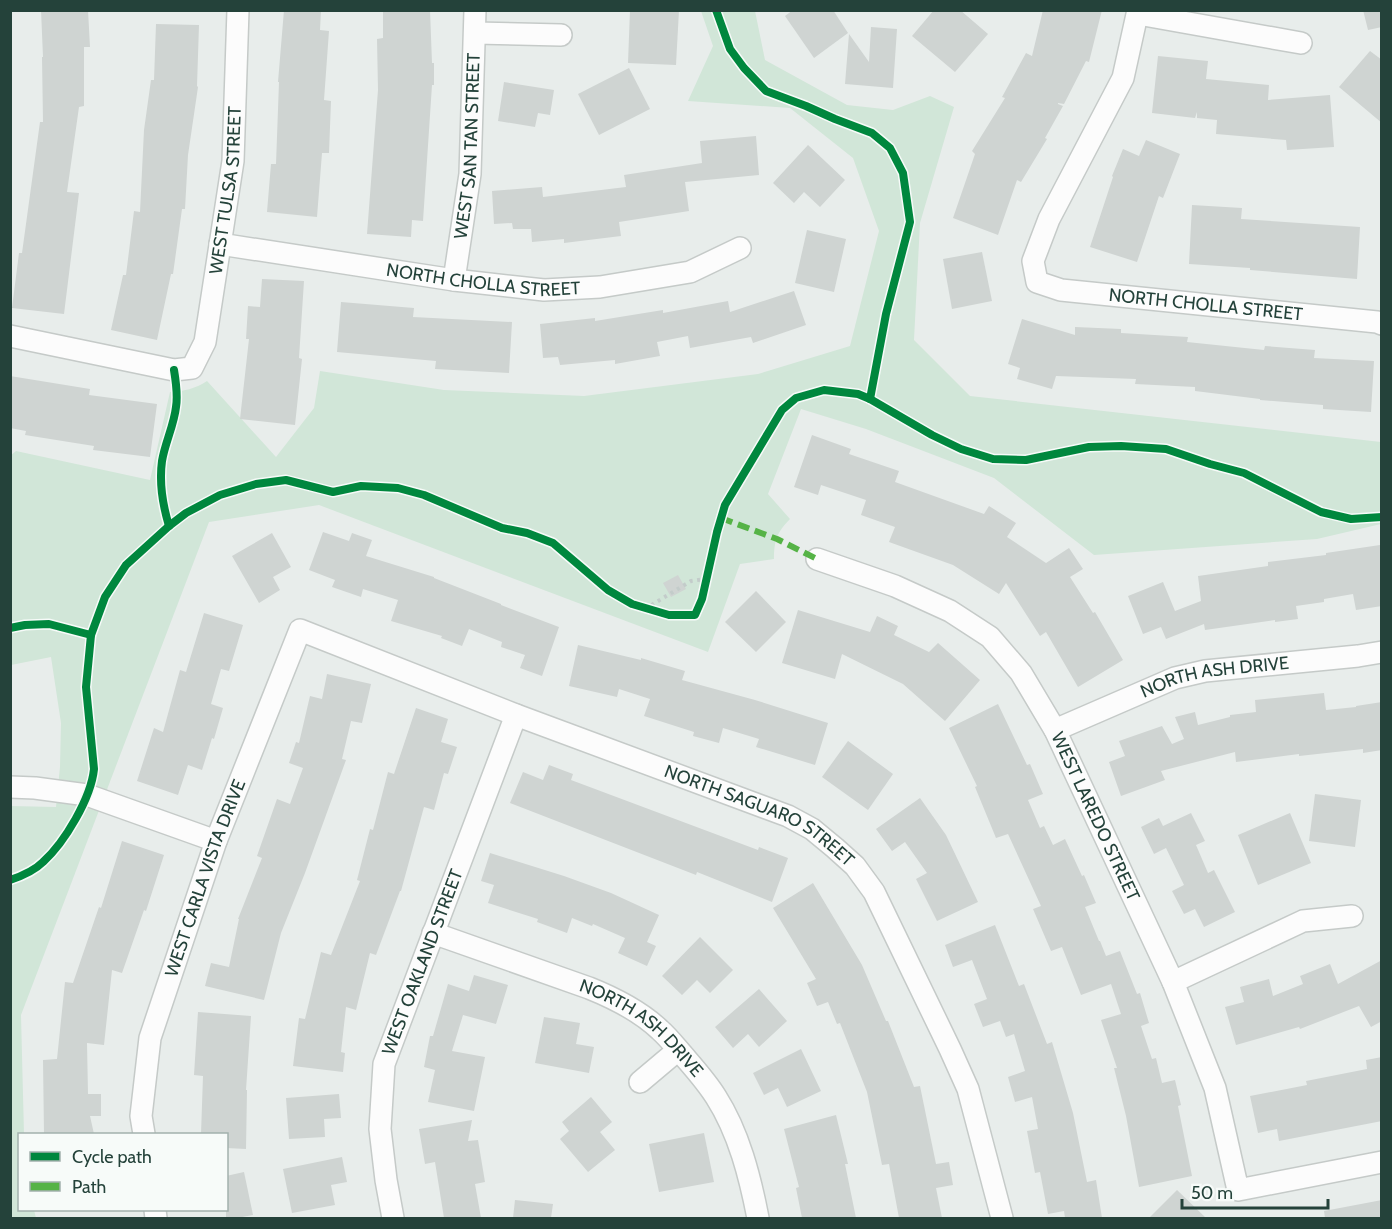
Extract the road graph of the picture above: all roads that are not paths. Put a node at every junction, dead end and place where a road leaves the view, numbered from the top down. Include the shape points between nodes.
1 (238, 10) edge
2 (475, 10) edge
3 (1138, 13) edge
4 (475, 33) junction
5 (561, 35) dead end
6 (1301, 43) dead end
7 (220, 244) junction
8 (740, 248) dead end
9 (454, 280) junction
10 (1380, 322) edge
11 (10, 336) edge
12 (817, 559) dead end
13 (300, 630) joint
14 (1382, 652) edge
15 (516, 715) junction
16 (1055, 730) junction
17 (10, 787) edge
18 (216, 841) junction
19 (1352, 916) dead end
20 (433, 933) junction
21 (1173, 982) junction
22 (678, 1050) junction
23 (640, 1082) dead end
24 (144, 1133) edge
25 (1382, 1162) edge
26 (393, 1218) edge
27 (758, 1218) edge
28 (1002, 1218) edge

1 - 7 street, WEST TULSA STREET via 233,161
2 - 4 street, WEST SAN TAN STREET
3 - 6 street
3 - 10 street, NORTH CHOLLA STREET via 1123,78 1045,229 1033,261 1036,282 1061,290
4 - 5 street
4 - 9 street, WEST SAN TAN STREET via 470,174
7 - 9 street, NORTH CHOLLA STREET
7 - 11 street, WEST TULSA STREET via 205,342 183,369
8 - 9 street, NORTH CHOLLA STREET via 690,272 600,287 544,290
12 - 16 street, WEST LAREDO STREET via 895,586 950,611 990,637 1021,674
13 - 15 street, NORTH SAGUARO STREET
13 - 18 street, WEST CARLA VISTA DRIVE
14 - 16 street, NORTH ASH DRIVE via 1205,671 1175,678
15 - 20 street, WEST OAKLAND STREET
15 - 28 street, NORTH SAGUARO STREET via 788,816 812,829 855,866 874,892 968,1089
16 - 21 street, WEST LAREDO STREET
17 - 18 street via 87,795
18 - 24 street, WEST CARLA VISTA DRIVE via 150,1038 141,1116
19 - 21 street via 1304,921
20 - 22 street, NORTH ASH DRIVE via 615,999 660,1029
20 - 26 street, WEST OAKLAND STREET via 384,1064 380,1129
21 - 25 street, WEST LAREDO STREET via 1215,1088 1238,1190
22 - 23 street
22 - 27 street, NORTH ASH DRIVE via 702,1076 729,1121

